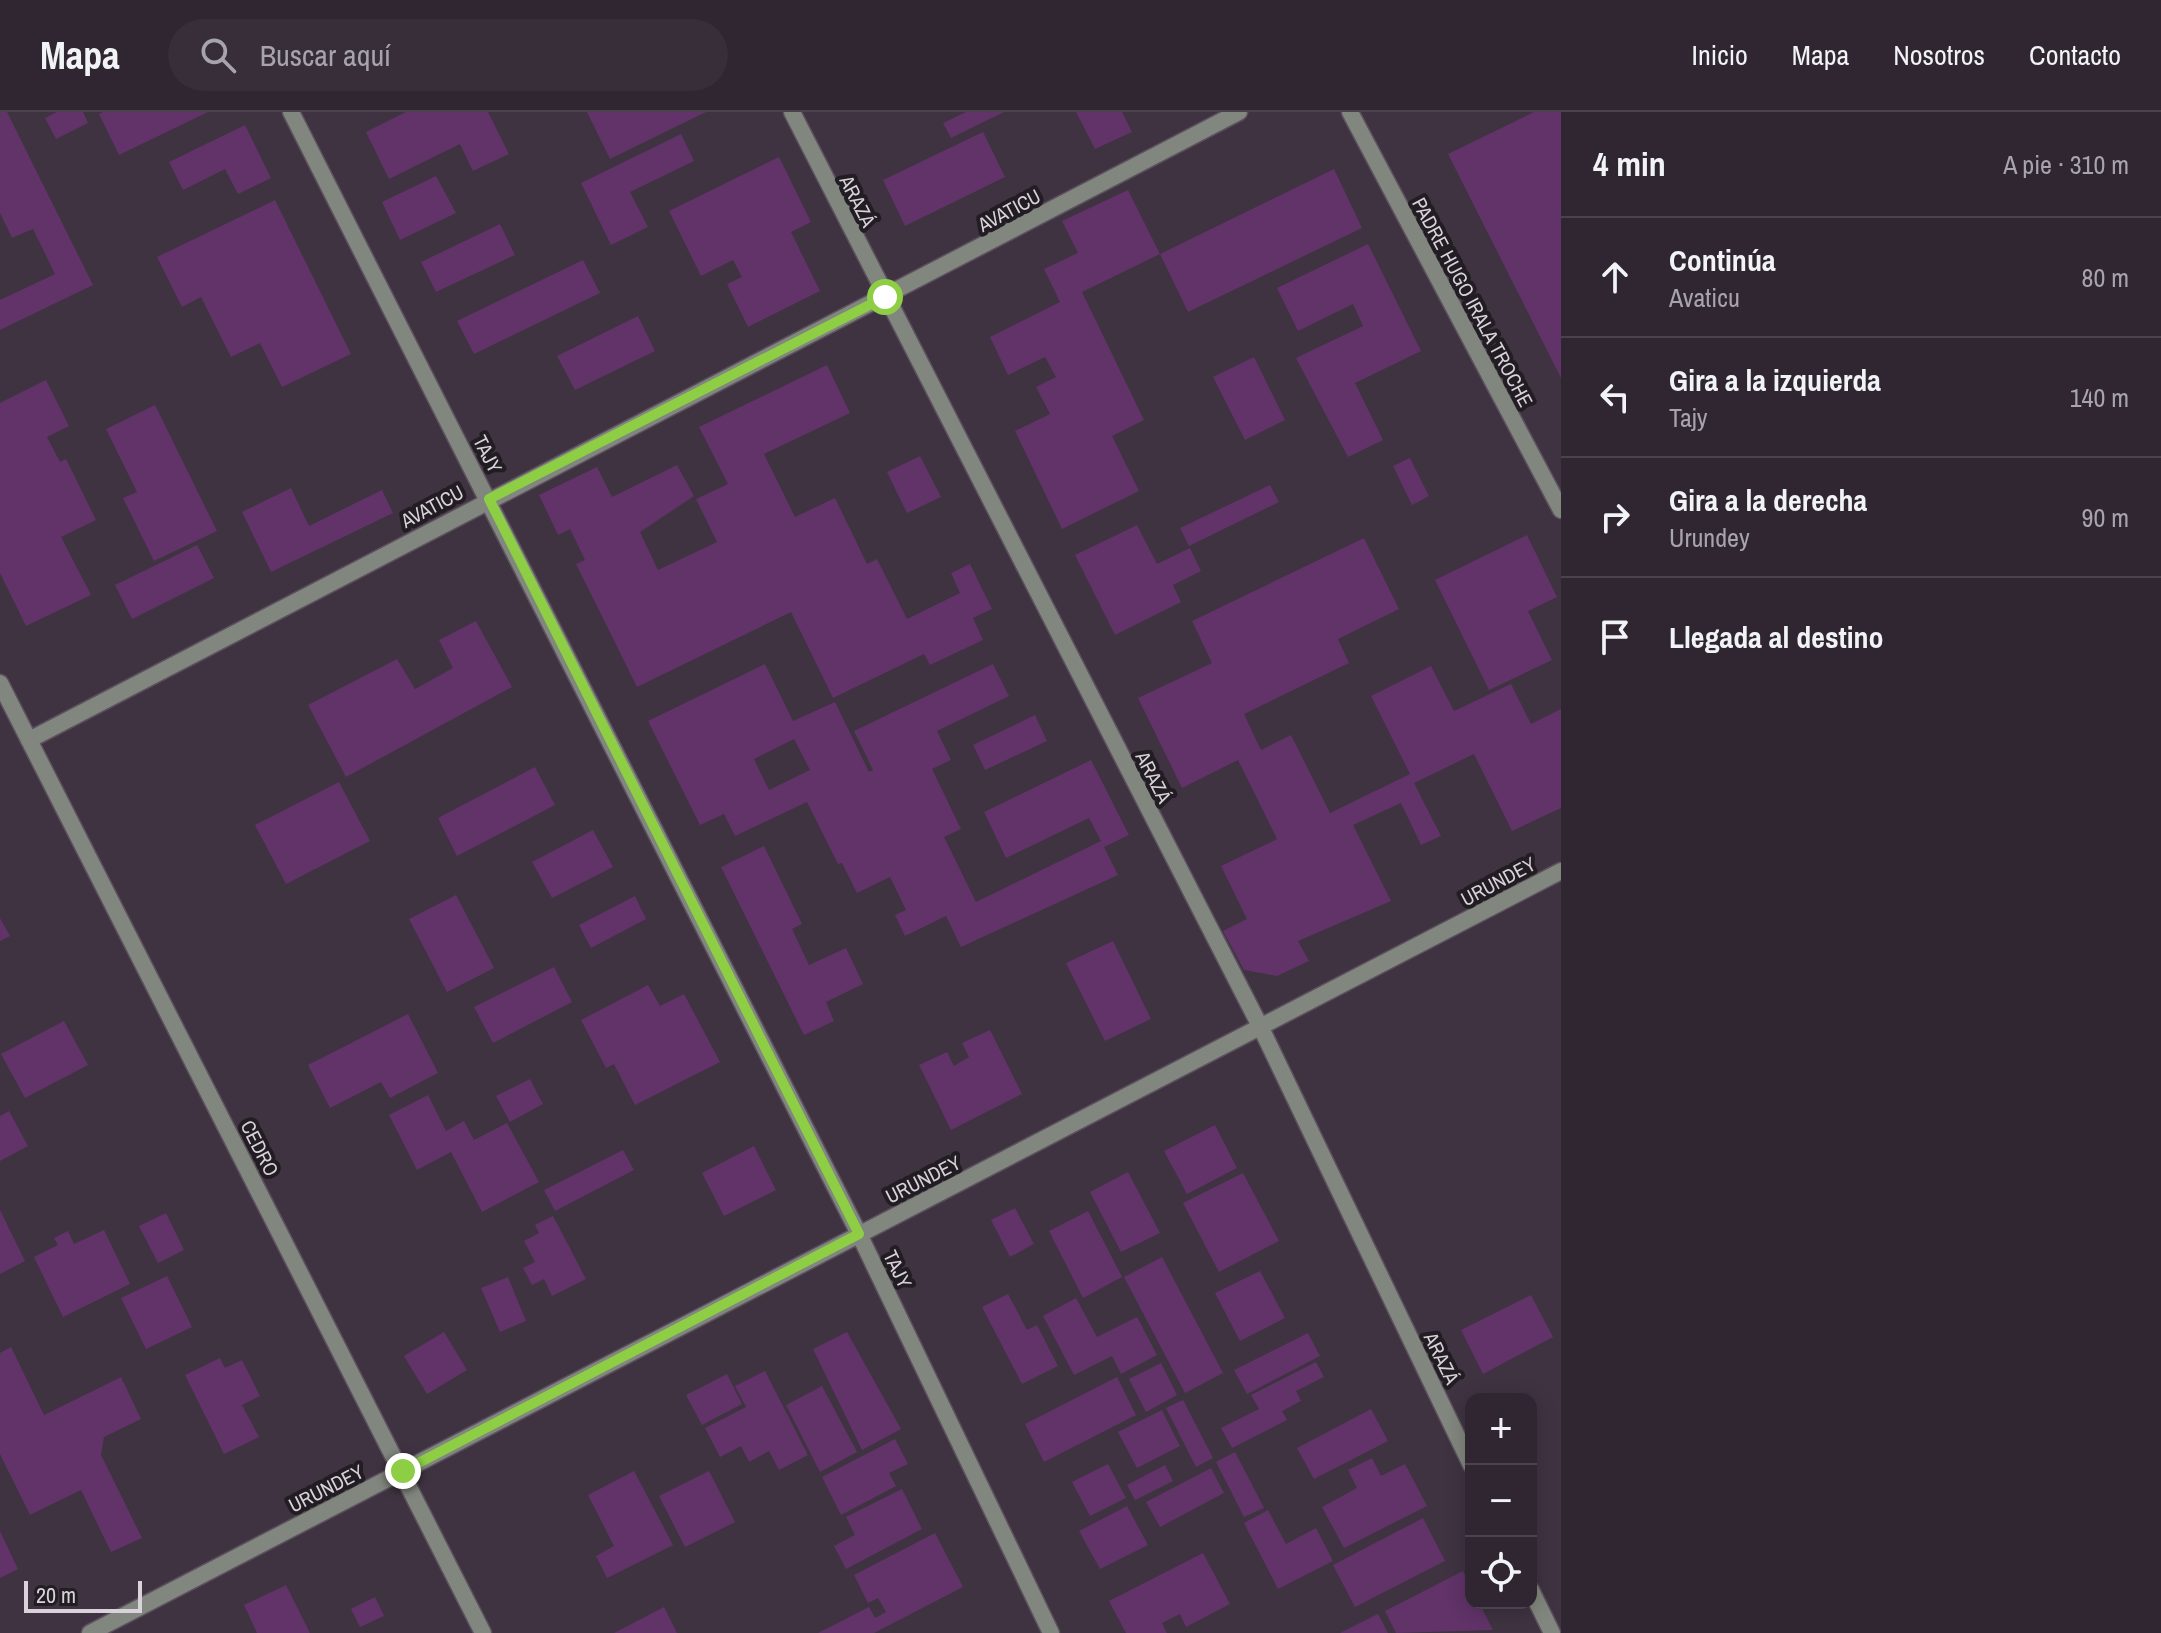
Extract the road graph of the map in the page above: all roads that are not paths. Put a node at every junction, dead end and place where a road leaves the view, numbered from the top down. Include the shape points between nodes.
1 (291, 112) edge
2 (792, 112) edge
3 (1239, 112) edge
4 (1350, 112) edge
5 (885, 297) junction
6 (489, 499) junction
7 (1561, 510) edge
8 (3, 694) edge
9 (29, 740) junction
10 (1561, 871) edge
11 (1261, 1028) junction
12 (859, 1234) junction
13 (1465, 1453) edge
14 (403, 1471) junction
15 (1537, 1602) edge
16 (90, 1633) edge
17 (483, 1633) edge
18 (1051, 1633) edge
19 (1552, 1633) edge

1 - 6 street, TAJY
2 - 5 street, ARAZÁ
3 - 5 street, AVATICU
4 - 7 street, PADRE HUGO IRALA TROCHE
5 - 6 street, AVATICU
5 - 11 street, ARAZÁ
6 - 9 street, AVATICU
6 - 12 street, TAJY
8 - 9 street, CEDRO
9 - 14 street, CEDRO
10 - 11 street, URUNDEY
11 - 12 street, URUNDEY
11 - 13 street, ARAZÁ
12 - 14 street, URUNDEY
12 - 18 street, TAJY
14 - 16 street, URUNDEY
14 - 17 street, CEDRO
15 - 19 street

